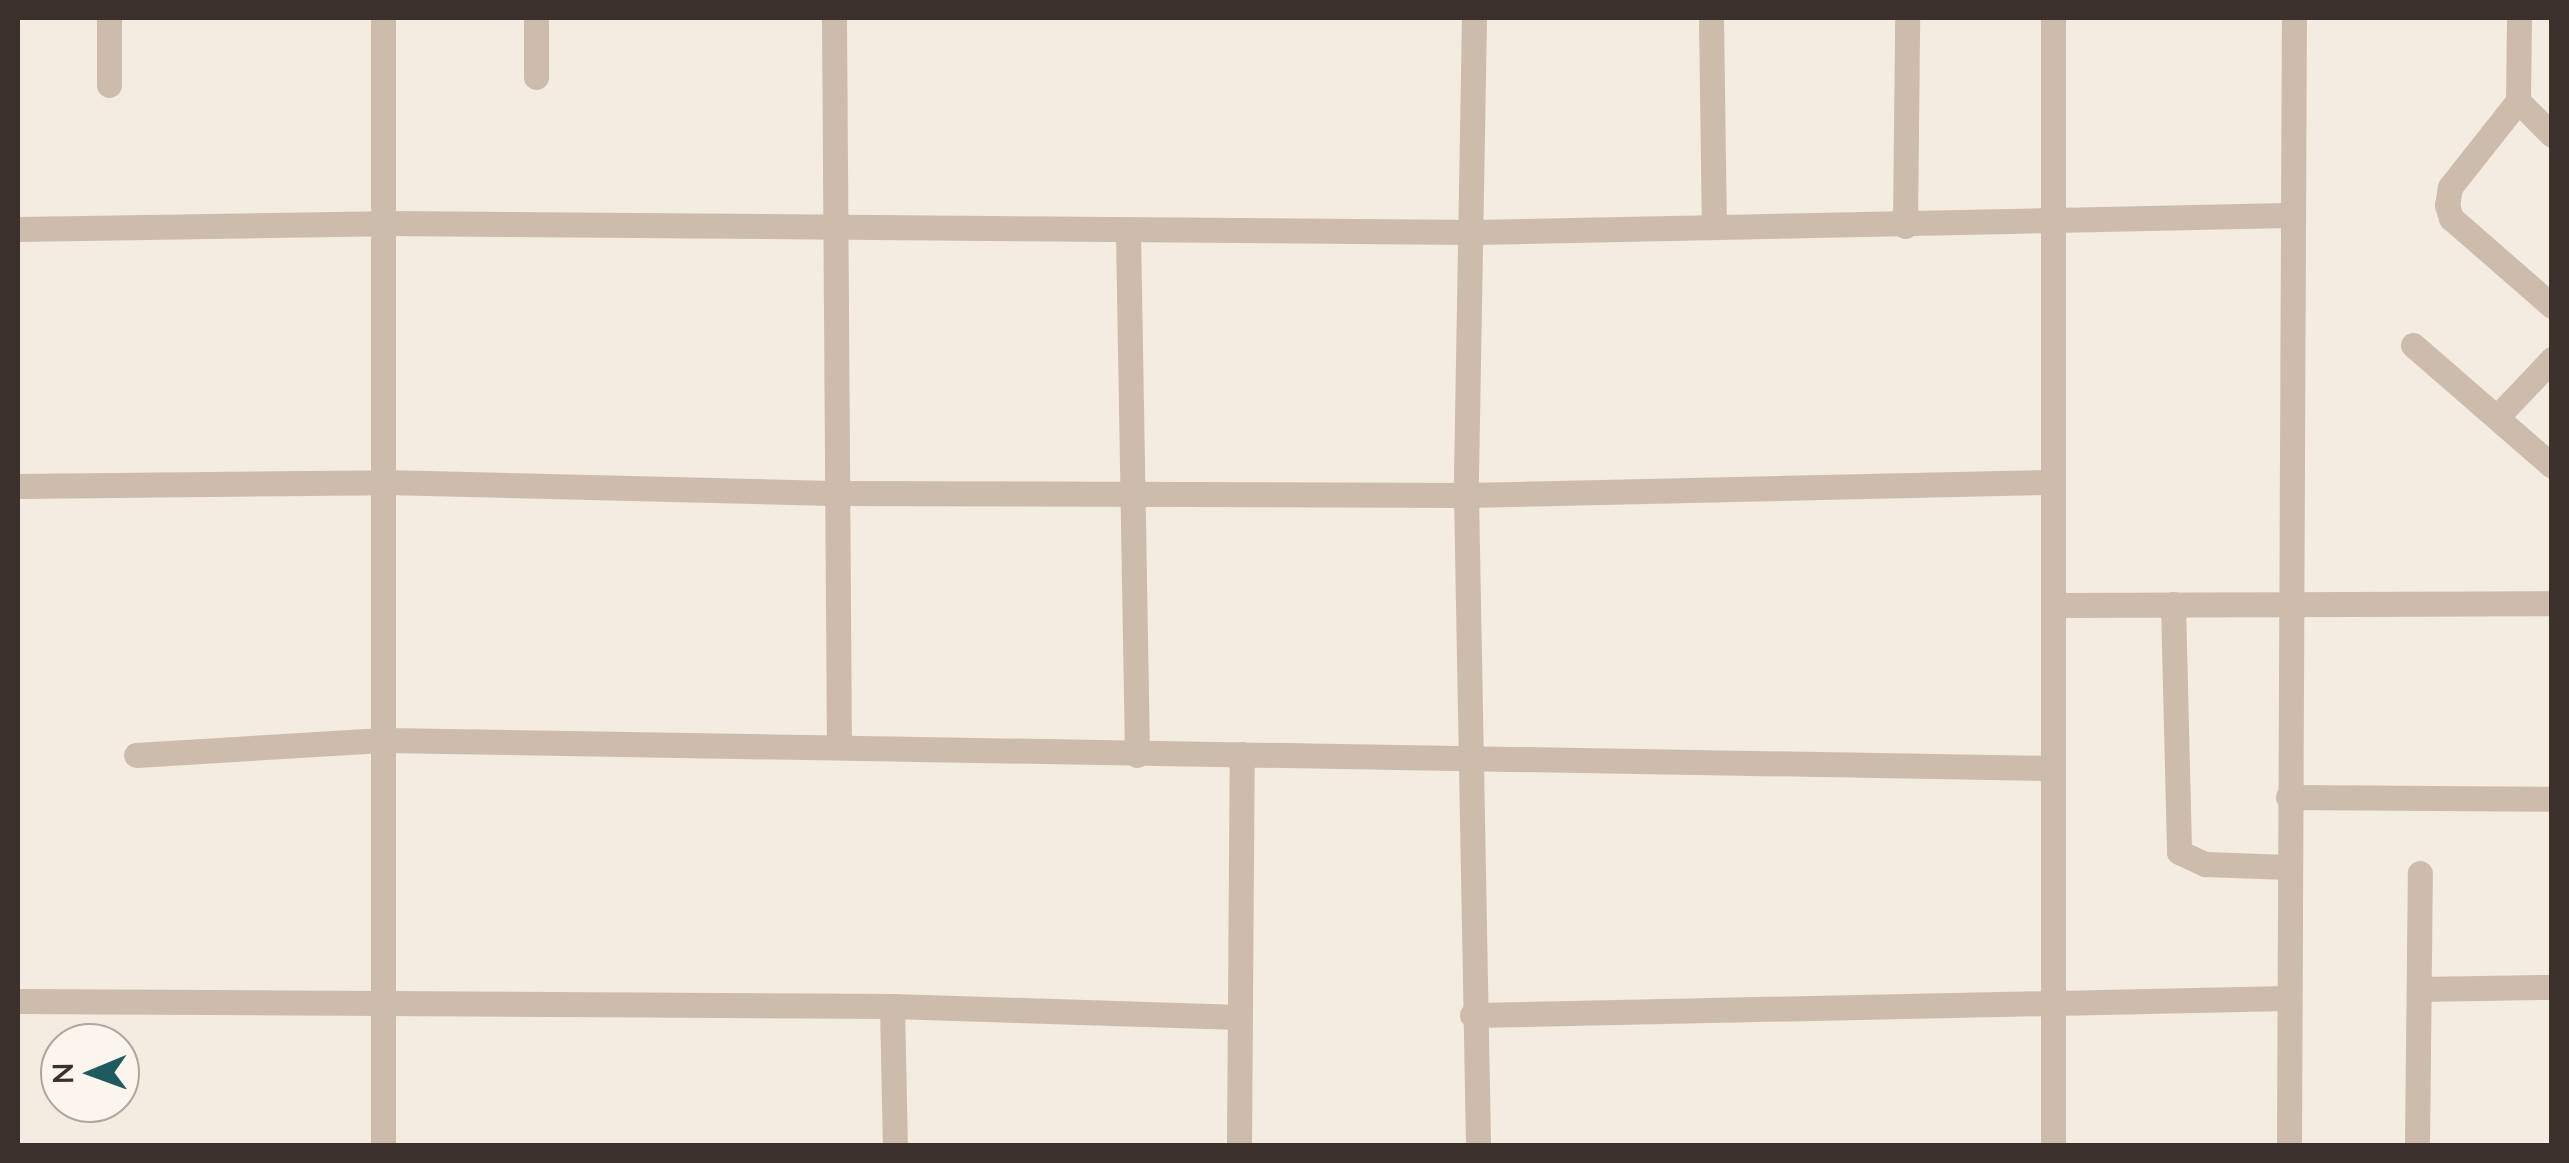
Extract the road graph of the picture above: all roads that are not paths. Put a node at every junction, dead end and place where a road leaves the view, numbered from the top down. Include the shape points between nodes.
1 (109, 18) edge
2 (383, 18) edge
3 (536, 18) edge
4 (834, 18) edge
5 (1474, 18) edge
6 (1711, 18) edge
7 (1907, 18) edge
8 (2053, 18) edge
9 (2294, 18) edge
10 (2520, 18) edge
11 (536, 76) dead end
12 (108, 85) dead end
13 (2518, 101) junction
14 (2552, 135) edge
15 (2288, 215) junction
16 (384, 223) junction
17 (2050, 224) junction
18 (1714, 226) junction
19 (1905, 226) junction
20 (18, 229) edge
21 (834, 232) junction
22 (1474, 232) junction
23 (1128, 233) junction
24 (2552, 306) edge
25 (2413, 345) dead end
26 (2552, 360) edge
27 (2498, 416) junction
28 (2552, 466) edge
29 (386, 482) junction
30 (2050, 482) junction
31 (18, 486) edge
32 (840, 493) junction
33 (1128, 493) junction
34 (1466, 495) junction
35 (2552, 603) edge
36 (2173, 604) junction
37 (2289, 604) junction
38 (2053, 605) junction
39 (384, 740) junction
40 (839, 744) junction
41 (1242, 754) junction
42 (136, 755) dead end
43 (1137, 755) junction
44 (1469, 763) junction
45 (2052, 768) junction
46 (2288, 797) junction
47 (2552, 799) edge
48 (2288, 867) junction
49 (2420, 873) dead end
50 (2552, 986) edge
51 (2419, 989) junction
52 (2288, 998) junction
53 (18, 1001) edge
54 (383, 1004) junction
55 (892, 1006) junction
56 (2050, 1008) junction
57 (1472, 1015) junction
58 (1240, 1017) junction
59 (383, 1146) edge
60 (895, 1146) edge
61 (1239, 1146) edge
62 (1478, 1146) edge
63 (2053, 1146) edge
64 (2290, 1146) edge
65 (2417, 1146) edge

1 - 12 street
2 - 16 street
3 - 11 street
4 - 21 street
5 - 22 street
6 - 18 street
7 - 19 street
8 - 17 street
9 - 15 street
10 - 13 street
13 - 14 street
13 - 24 street via 2450,187 2447,205 2451,218
15 - 17 street
15 - 37 street
16 - 20 street
16 - 21 street
16 - 29 street
17 - 19 street
17 - 30 street
18 - 19 street
18 - 22 street
21 - 23 street
21 - 32 street
22 - 23 street
22 - 34 street
23 - 33 street
25 - 27 street
26 - 27 street
27 - 28 street
29 - 31 street
29 - 32 street
29 - 39 street
30 - 34 street
30 - 38 street
32 - 33 street
32 - 40 street
33 - 34 street
33 - 43 street
34 - 44 street
35 - 37 street
36 - 37 street
36 - 38 street
36 - 48 street via 2179,852 2205,864
37 - 46 street
38 - 45 street
39 - 40 street
39 - 42 street
39 - 54 street
40 - 43 street
41 - 43 street
41 - 44 street
41 - 58 street
44 - 45 street
44 - 57 street
45 - 56 street
46 - 47 street
46 - 48 street
48 - 52 street
49 - 51 street
50 - 51 street
51 - 65 street
52 - 56 street
52 - 64 street
53 - 54 street
54 - 55 street
54 - 59 street
55 - 58 street
55 - 60 street
56 - 57 street
56 - 63 street
57 - 62 street
58 - 61 street

